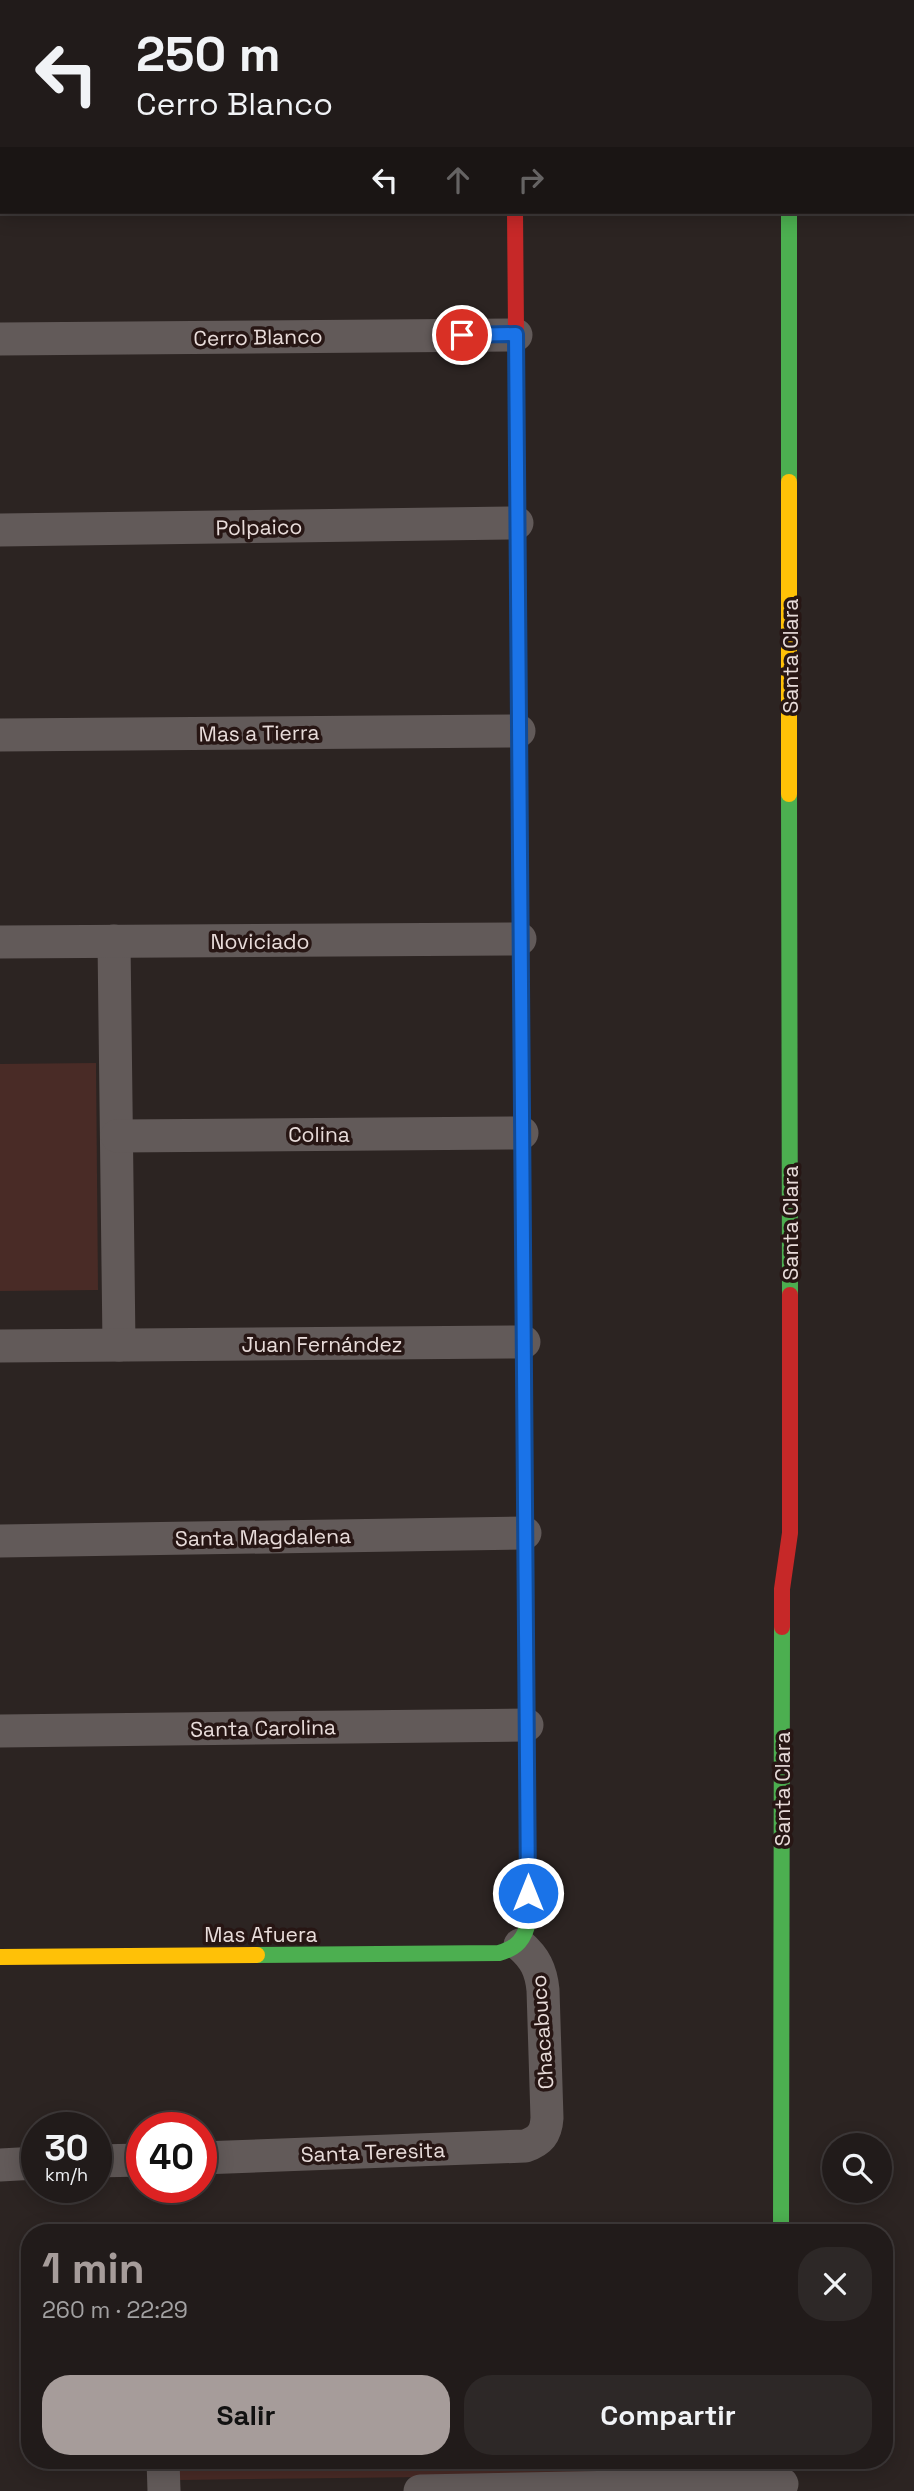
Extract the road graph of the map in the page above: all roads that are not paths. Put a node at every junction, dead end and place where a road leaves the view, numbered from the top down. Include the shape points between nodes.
1 (515, 214) edge
2 (789, 214) edge
3 (516, 334) junction
4 (0, 339) edge
5 (517, 523) junction
6 (0, 530) edge
7 (519, 731) junction
8 (0, 735) edge
9 (520, 939) junction
10 (114, 941) junction
11 (0, 942) edge
12 (522, 1133) junction
13 (117, 1136) junction
14 (524, 1342) junction
15 (119, 1345) junction
16 (0, 1346) edge
17 (525, 1533) junction
18 (0, 1541) edge
19 (527, 1725) junction
20 (0, 1731) edge
21 (520, 1945) junction
22 (0, 1957) edge
23 (542, 2138) joint
24 (217, 2157) edge
25 (21, 2164) edge
26 (0, 2165) edge
27 (781, 2224) edge
28 (163, 2469) edge
29 (782, 2478) edge
30 (163, 2491) edge
31 (420, 2491) edge

1 - 3 street, Chacabuco
2 - 27 street, Santa Clara via 790,1533 782,1589
3 - 4 street, Cerro Blanco
3 - 5 street, Chacabuco
5 - 6 street, Polpaico
5 - 7 street, Chacabuco
7 - 8 street, Mas a Tierra
7 - 9 street, Chacabuco
9 - 10 street, Noviciado
9 - 12 street, Chacabuco
10 - 11 street, Noviciado
10 - 13 street
12 - 13 street, Colina
12 - 14 street, Chacabuco
13 - 15 street
14 - 15 street, Juan Fernández
14 - 17 street, Chacabuco
15 - 16 street, Juan Fernández
17 - 18 street, Santa Magdalena
17 - 19 street, Chacabuco
19 - 20 street, Santa Carolina
19 - 21 street, Chacabuco via 528,1921
21 - 22 street, Mas Afuera via 499,1953
21 - 23 street, Chacabuco via 536,1962 543,1982 547,2128
23 - 24 street, Santa Teresita via 525,2146
25 - 26 street
28 - 30 street
29 - 31 street

